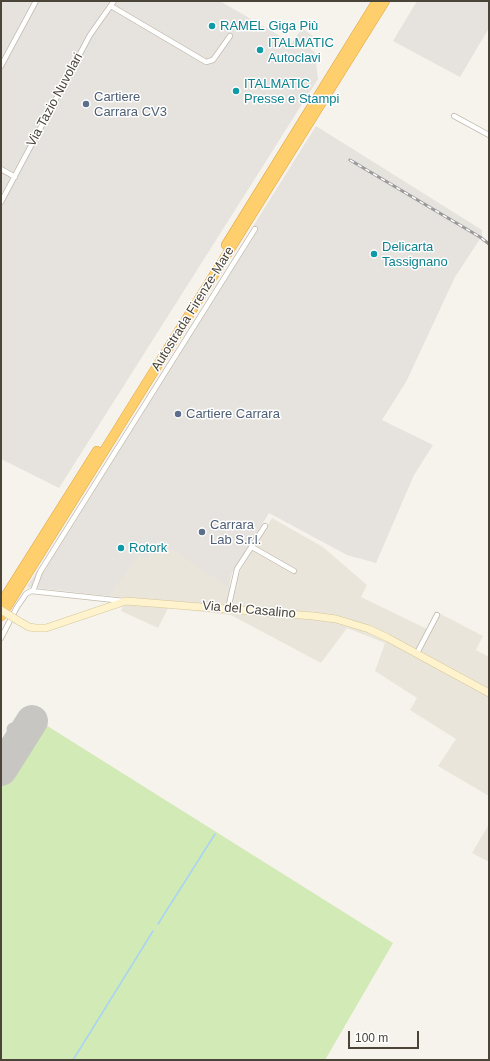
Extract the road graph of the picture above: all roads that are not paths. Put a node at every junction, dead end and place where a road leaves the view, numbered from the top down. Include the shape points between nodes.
1 (36, 1) edge
2 (377, 1) edge
3 (385, 1) edge
4 (112, 3) edge
5 (230, 36) dead end
6 (1, 66) edge
7 (454, 116) dead end
8 (489, 135) edge
9 (1, 169) edge
10 (15, 177) junction
11 (1, 202) edge
12 (255, 229) dead end
13 (265, 526) dead end
14 (252, 547) junction
15 (294, 571) dead end
16 (33, 591) junction
17 (126, 601) junction
18 (1, 603) edge
19 (228, 609) junction
20 (1, 610) edge
21 (437, 615) dead end
22 (1, 616) edge
23 (1, 638) edge
24 (417, 653) junction
25 (489, 692) edge

1 - 6 street
2 - 18 highway, Autostrada Firenze-Mare
3 - 22 highway, Autostrada Firenze-Mare
4 - 5 street via 206,62 213,60
4 - 10 street, Via Tazio Nuvolari via 90,35
7 - 8 street
9 - 10 street
10 - 11 street, Via Tazio Nuvolari
12 - 16 street via 40,572
13 - 14 street
14 - 15 street
14 - 19 street via 236,572
16 - 17 street
16 - 23 street via 24,596
17 - 19 street, Via del Casalino
17 - 20 street, Via del Casalino, bridge via 46,628 29,627
19 - 24 street, Via del Casalino via 336,619 369,629
21 - 24 street
24 - 25 street, Via del Casalino

